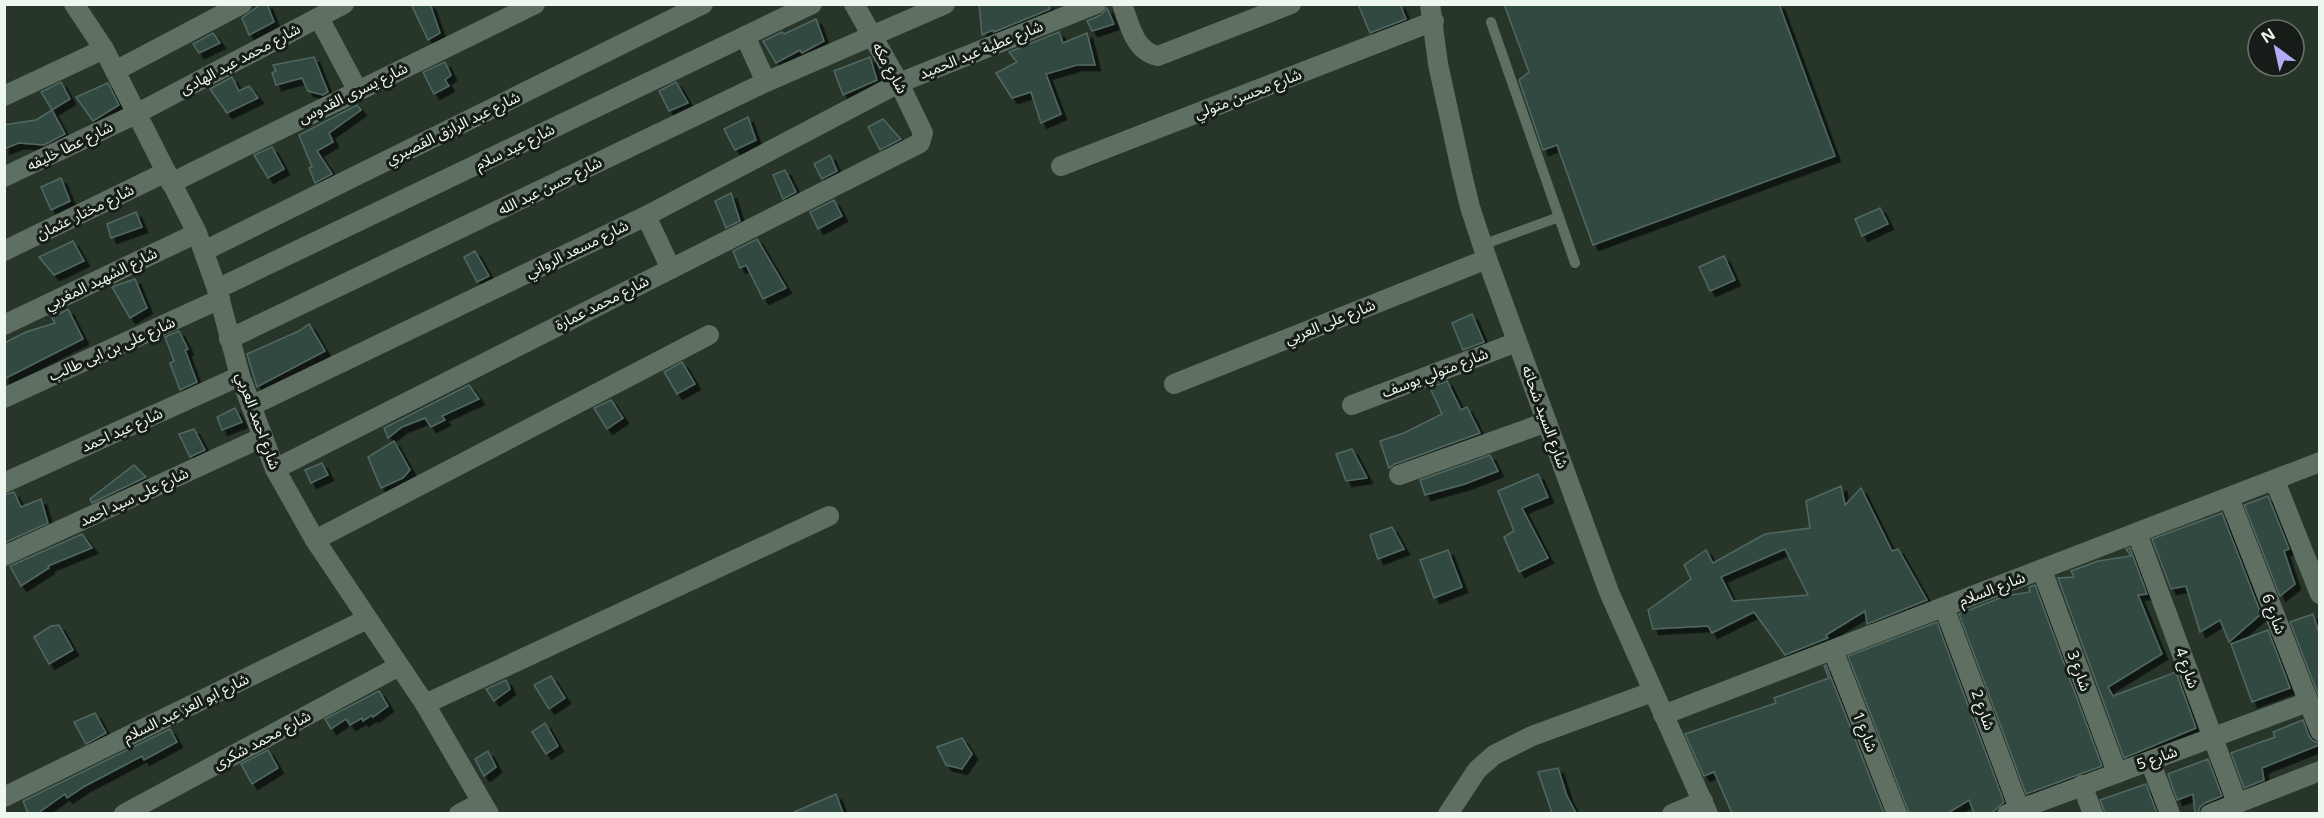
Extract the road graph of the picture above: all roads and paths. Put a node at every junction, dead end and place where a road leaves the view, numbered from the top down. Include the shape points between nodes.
1 (242, 4) edge
2 (344, 4) edge
3 (535, 4) edge
4 (703, 4) edge
5 (812, 4) edge
6 (854, 4) edge
7 (945, 4) edge
8 (1096, 4) edge
9 (1122, 4) edge
10 (1291, 4) edge
11 (75, 5) edge
12 (1432, 13) edge
13 (319, 18) junction
14 (1491, 22) dead end
15 (872, 35) junction
16 (745, 36) junction
17 (104, 49) junction
18 (115, 71) junction
19 (766, 82) junction
20 (899, 83) junction
21 (358, 91) junction
22 (4, 96) edge
23 (136, 114) junction
24 (923, 133) joint
25 (1061, 166) dead end
26 (4, 177) edge
27 (169, 177) junction
28 (646, 216) junction
29 (1559, 217) junction
30 (200, 242) junction
31 (4, 251) edge
32 (1485, 252) junction
33 (1575, 263) dead end
34 (670, 269) junction
35 (219, 294) junction
36 (4, 325) edge
37 (709, 335) dead end
38 (229, 339) junction
39 (1517, 342) junction
40 (240, 376) junction
41 (1174, 384) dead end
42 (4, 398) edge
43 (1352, 405) dead end
44 (251, 406) junction
45 (1547, 422) junction
46 (263, 437) junction
47 (2319, 462) edge
48 (275, 469) junction
49 (1399, 475) dead end
50 (2275, 481) junction
51 (4, 483) edge
52 (2229, 498) junction
53 (829, 516) dead end
54 (2138, 533) junction
55 (315, 540) junction
56 (4, 556) edge
57 (2042, 570) junction
58 (2319, 594) edge
59 (1944, 607) junction
60 (367, 619) junction
61 (1833, 650) junction
62 (399, 666) junction
63 (1652, 692) junction
64 (2308, 702) junction
65 (425, 704) junction
66 (1663, 715) junction
67 (2319, 731) edge
68 (2213, 737) junction
69 (2150, 760) junction
70 (2319, 771) edge
71 (2117, 773) junction
72 (2082, 785) junction
73 (4, 797) edge
74 (2237, 803) junction
75 (1706, 807) edge
76 (485, 808) edge
77 (2016, 812) edge
78 (124, 813) edge
79 (459, 813) edge
80 (1448, 813) edge
81 (1672, 813) edge
82 (1897, 813) edge
83 (2093, 813) edge
84 (2170, 813) edge
85 (2210, 813) edge

1 - 18 street
2 - 13 street, شارع محمد عبد الهادى
3 - 21 street, شارع يسرى القدوس
4 - 30 street, شارع عبد الرازق القصيري
5 - 16 street, شارع عيد سلام
6 - 15 street, شارع مكه
7 - 15 street, شارع حسن عبد الله
8 - 20 street, شارع عطية عبد الحميد
9 - 10 street via 1139,46 1147,54 1158,56
11 - 17 street, شارع احمد العربي
12 - 25 street, شارع محسن متولي
12 - 32 street, شارع السيد شحاته via 1438,64 1470,207
13 - 21 street
13 - 23 street, شارع محمد عبد الهادى
14 - 29 lane
15 - 19 street, شارع حسن عبد الله
15 - 20 street, شارع مكه
16 - 19 street
16 - 35 street, شارع عيد سلام
17 - 18 street, شارع احمد العربي
17 - 22 street
18 - 23 street, شارع احمد العربي
19 - 38 street, شارع حسن عبد الله
20 - 24 street, شارع مكه
20 - 28 street, شارع مسعد الرواني
21 - 27 street, شارع يسرى القدوس
23 - 26 street, شارع عطا خليفه
23 - 27 street, شارع احمد العربي
24 - 34 street, شارع محمد عمارة via 920,143
27 - 30 street, شارع احمد العربي
27 - 31 street, شارع مختار عثمان
28 - 34 street
28 - 44 street, شارع مسعد الرواني
29 - 32 lane
29 - 33 lane
30 - 35 street, شارع احمد العربي
30 - 36 street, شارع الشهيد المغربي
32 - 39 street, شارع السيد شحاته
32 - 41 street, شارع على العربي
34 - 48 street, شارع محمد عمارة
35 - 38 street, شارع احمد العربي
35 - 42 street, شارع على بن ابى طالب
37 - 55 street
38 - 40 street, شارع احمد العربي
39 - 43 street, شارع متولي يوسف
39 - 45 street, شارع السيد شحاته
40 - 44 street, شارع احمد العربي
40 - 51 street, شارع عيد احمد
44 - 46 street, شارع احمد العربي
45 - 49 street
45 - 63 street, شارع السيد شحاته via 1609,592
46 - 48 street, شارع احمد العربي
46 - 56 street, شارع على سيد احمد
47 - 50 street, شارع السلام
48 - 55 street, شارع احمد العربي
50 - 52 street, شارع السلام
50 - 58 street
52 - 54 street, شارع السلام
52 - 64 street, شارع 6
53 - 65 street
54 - 57 street, شارع السلام
54 - 68 street, شارع 4
55 - 60 street, شارع احمد العربي
57 - 59 street, شارع السلام
57 - 71 street, شارع 3
59 - 61 street, شارع السلام
59 - 77 street, شارع 2
60 - 62 street, شارع احمد العربي
60 - 73 street, شارع ابو العز عبد السلام
61 - 66 street, شارع السلام
61 - 82 street, شارع 1
62 - 65 street, شارع احمد العربي
62 - 78 street, شارع محمد شكرى
63 - 66 street, شارع السيد شحاته
63 - 80 street via 1532,736 1494,755 1477,770
64 - 67 street, شارع 6
64 - 68 street, شارع 5
65 - 76 street, شارع احمد العربي
66 - 75 street, شارع السيد شحاته
68 - 69 street, شارع 5
68 - 74 street, شارع 4
69 - 71 street, شارع 5
69 - 84 street
70 - 74 street
71 - 72 street, شارع 5
72 - 77 street, شارع 5
72 - 83 street
74 - 85 street
75 - 81 street
76 - 79 street

